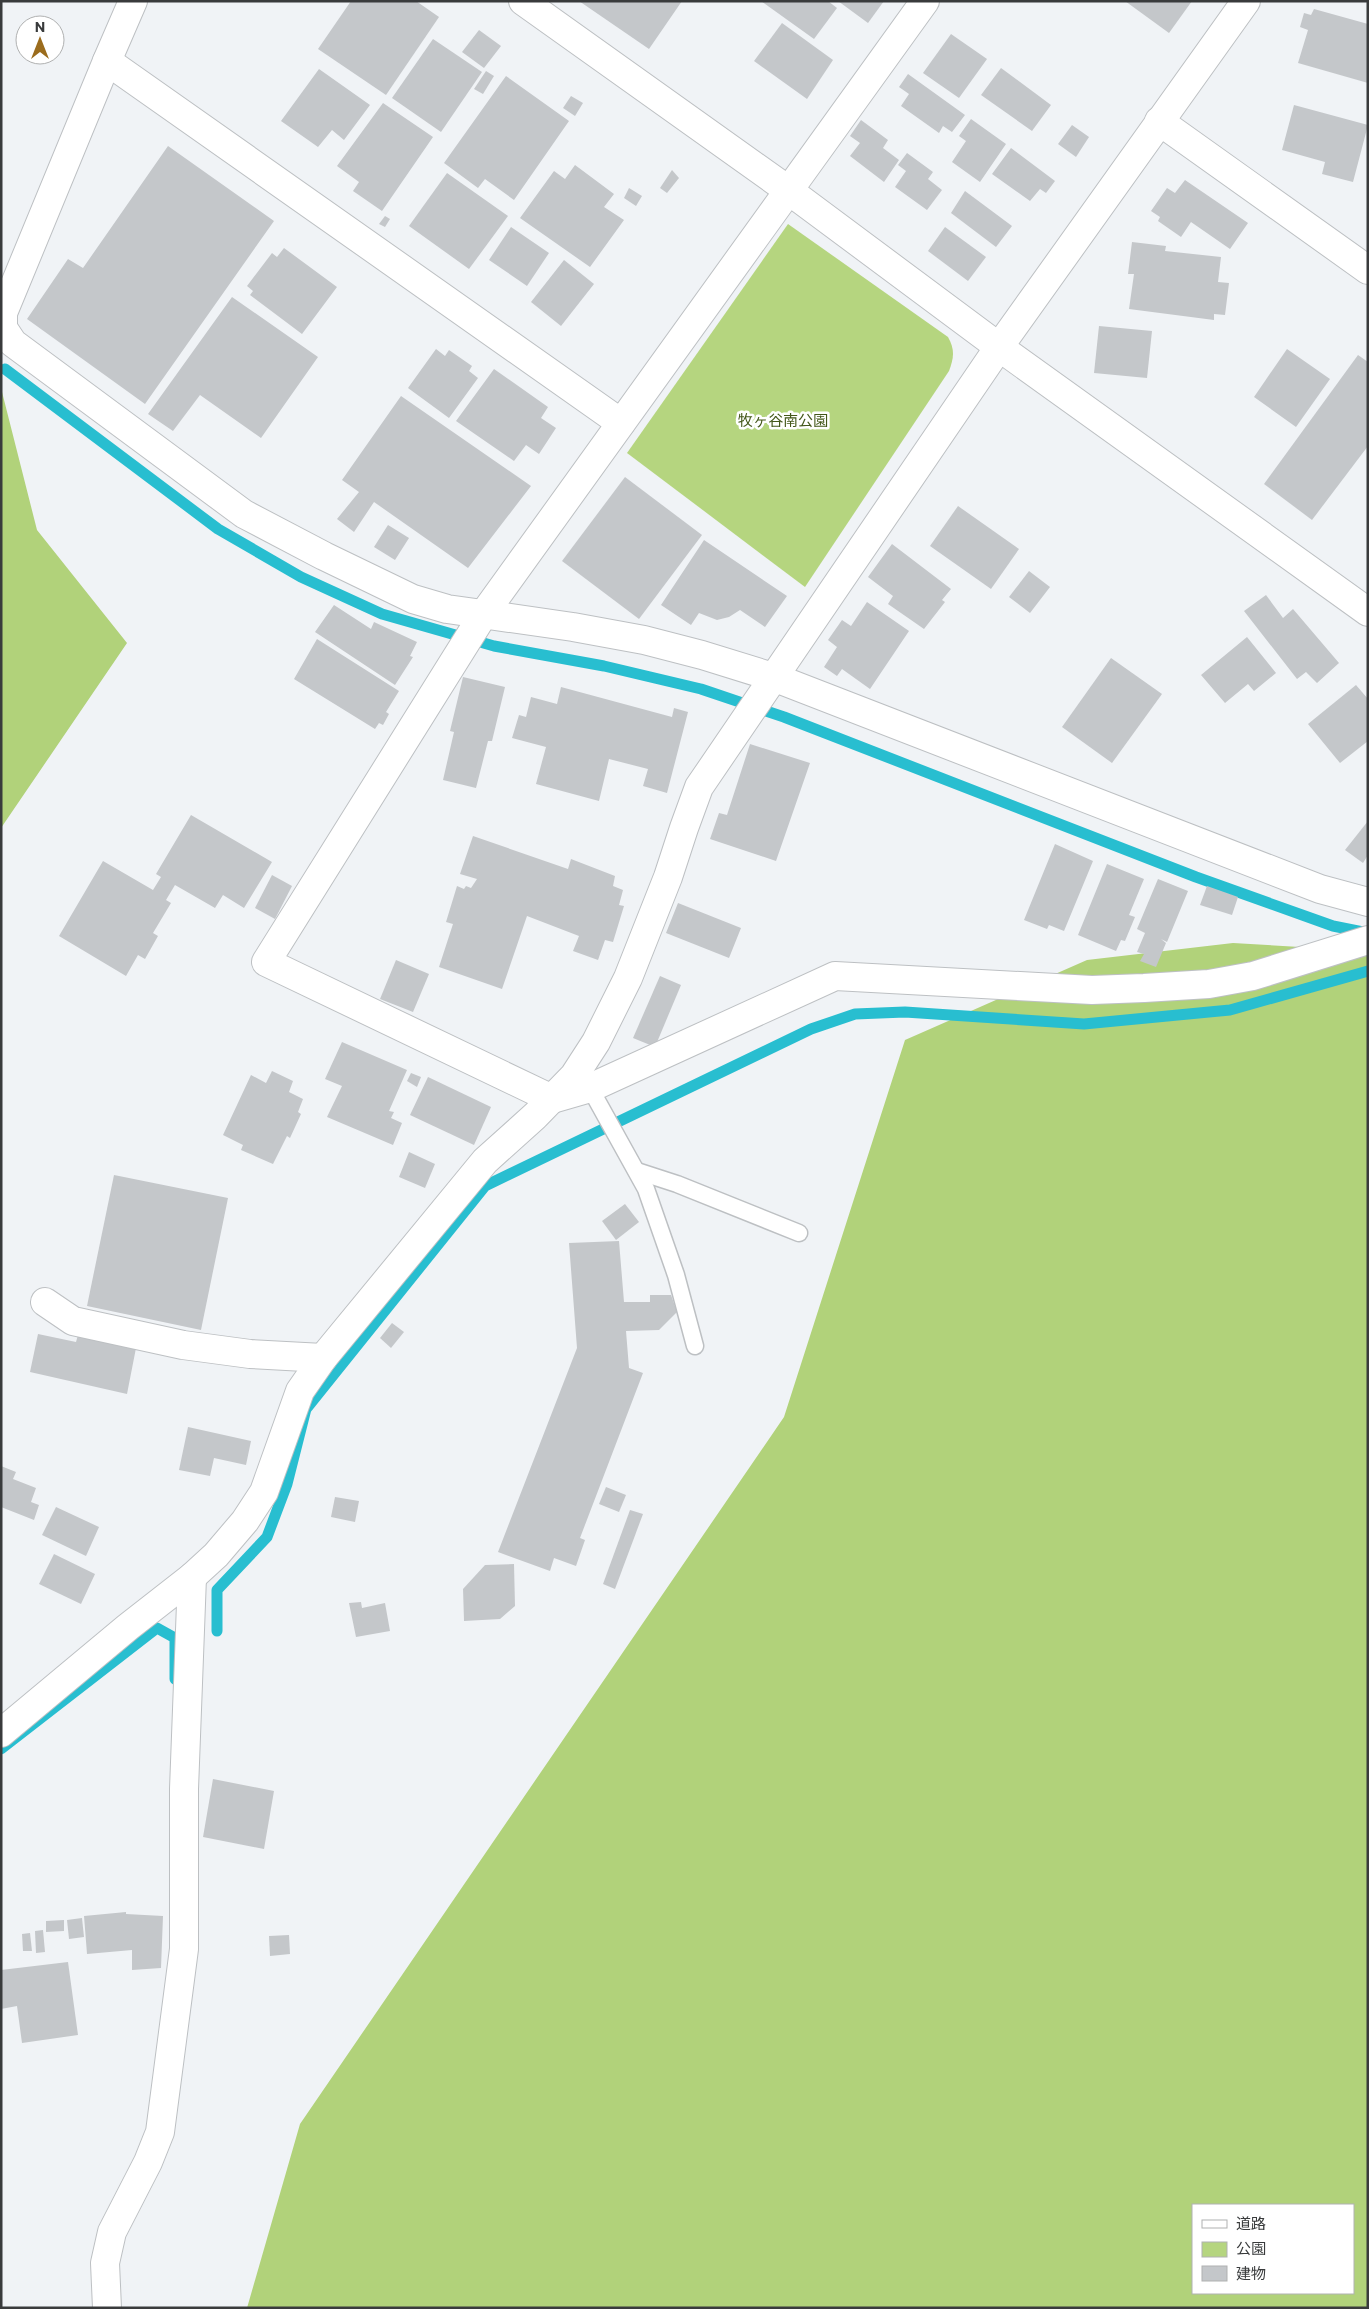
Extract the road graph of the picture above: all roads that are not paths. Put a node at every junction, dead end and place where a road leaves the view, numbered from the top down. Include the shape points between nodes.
1 (134, 1) edge
2 (522, 1) edge
3 (924, 1) edge
4 (1246, 1) edge
5 (107, 61) junction
6 (1159, 121) junction
7 (788, 190) junction
8 (1368, 270) edge
9 (999, 347) junction
10 (621, 422) junction
11 (1368, 612) edge
12 (483, 615) junction
13 (773, 677) junction
14 (1368, 902) edge
15 (1368, 940) edge
16 (590, 1088) junction
17 (552, 1098) junction
18 (637, 1171) junction
19 (799, 1234) dead end
20 (45, 1302) dead end
21 (695, 1346) dead end
22 (323, 1358) junction
23 (192, 1577) junction
24 (1, 1733) edge
25 (107, 2308) edge

1 - 5 street
2 - 7 street
3 - 7 street
4 - 6 street
5 - 10 street
5 - 12 street via 4,313 4,328 13,343 244,514 413,599 447,610
6 - 8 street
6 - 9 street
7 - 9 street
7 - 10 street
9 - 11 street
9 - 13 street
10 - 12 street
12 - 13 street via 644,640
12 - 17 street via 266,962
13 - 14 street via 1320,890
13 - 17 street via 699,788 628,978 596,1042 574,1076
15 - 16 street via 1253,976 1209,984 1092,990 835,976
16 - 17 street
16 - 18 lane
17 - 22 street via 485,1161
18 - 19 lane
18 - 21 lane via 676,1275
20 - 22 street via 73,1321 183,1345 250,1354
22 - 23 street via 300,1391 264,1492 246,1521
23 - 24 street
23 - 25 street via 184,1789 184,1949 160,2132 112,2232 105,2263

